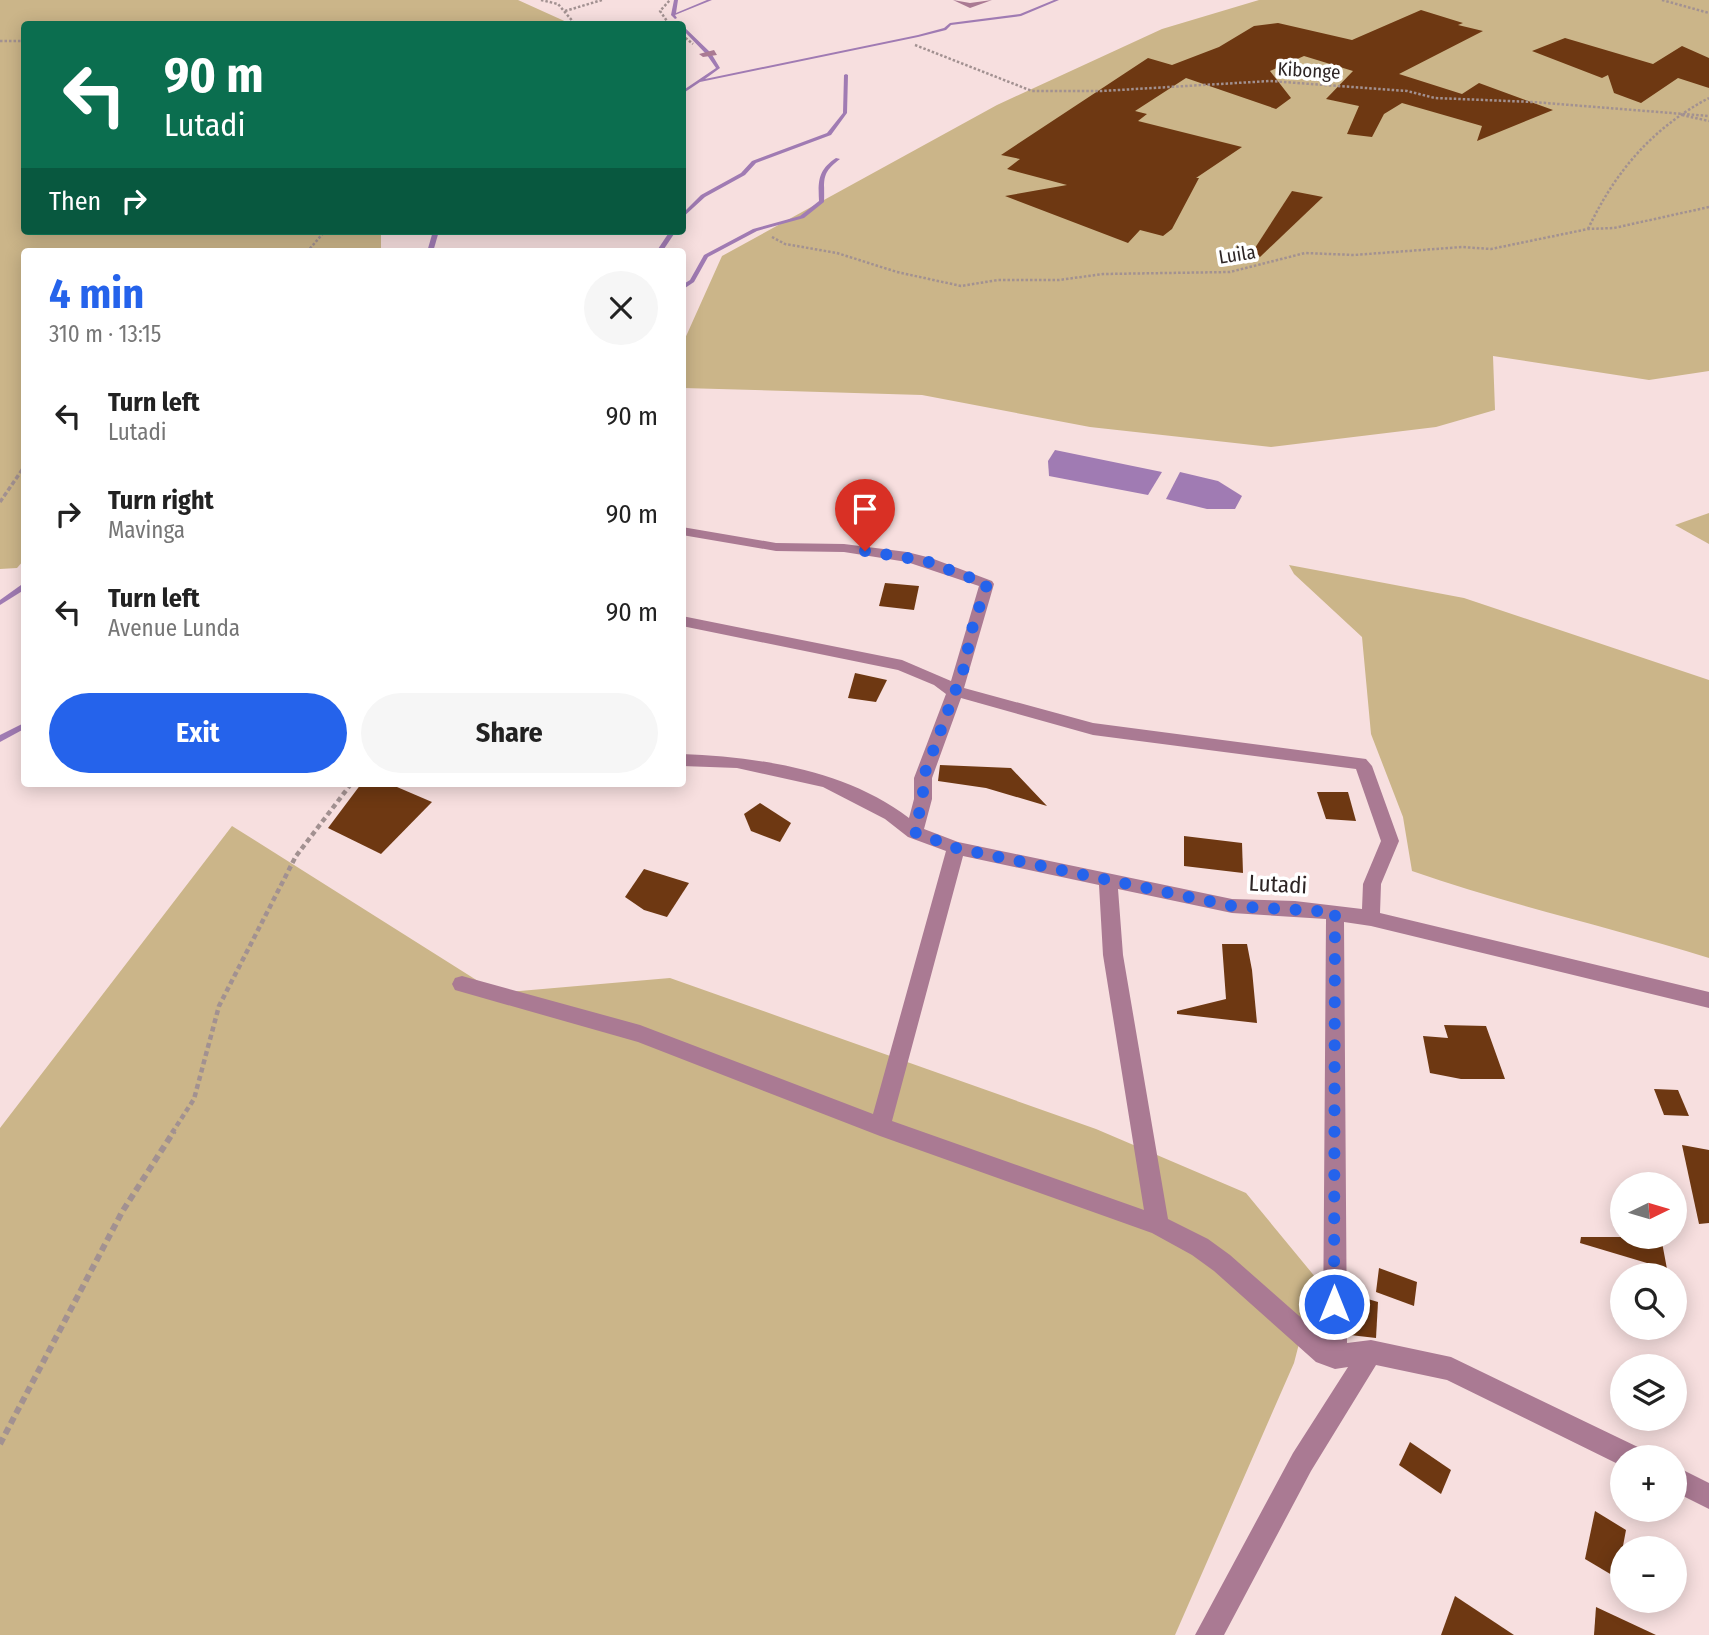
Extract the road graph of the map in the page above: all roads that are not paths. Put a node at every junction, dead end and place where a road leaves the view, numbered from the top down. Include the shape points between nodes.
1 (957, 0) edge
2 (988, 0) edge
3 (703, 54) dead end
4 (715, 54) dead end
5 (686, 532) edge
6 (686, 622) edge
7 (954, 691) junction
8 (686, 760) edge
9 (914, 832) junction
10 (956, 848) junction
11 (1108, 879) junction
12 (1335, 912) junction
13 (1371, 918) junction
14 (462, 984) dead end
15 (1709, 1000) edge
16 (880, 1126) junction
17 (1158, 1224) junction
18 (1371, 1352) junction
19 (1335, 1357) junction
20 (1610, 1447) edge
21 (1687, 1485) edge
22 (1709, 1496) edge
23 (1209, 1635) edge

1 - 2 street via 971,6
3 - 4 street
5 - 7 street via 776,547 844,548 907,557 987,584
6 - 7 street via 902,665
7 - 9 street via 923,778
7 - 13 street via 1093,729 1363,764 1390,841 1373,884
8 - 9 street, Lutadi via 737,762 827,782 891,814
9 - 10 street, Lutadi
10 - 11 street, Lutadi
10 - 16 street
11 - 12 street, Lutadi via 1232,906
11 - 17 street via 1113,954
12 - 13 street, Lutadi
12 - 19 street
13 - 15 street, Lutadi
14 - 16 street via 639,1034
16 - 17 street
17 - 19 street via 1200,1247 1318,1351
18 - 19 street
18 - 20 street via 1451,1369
18 - 23 street via 1302,1462
21 - 22 street

